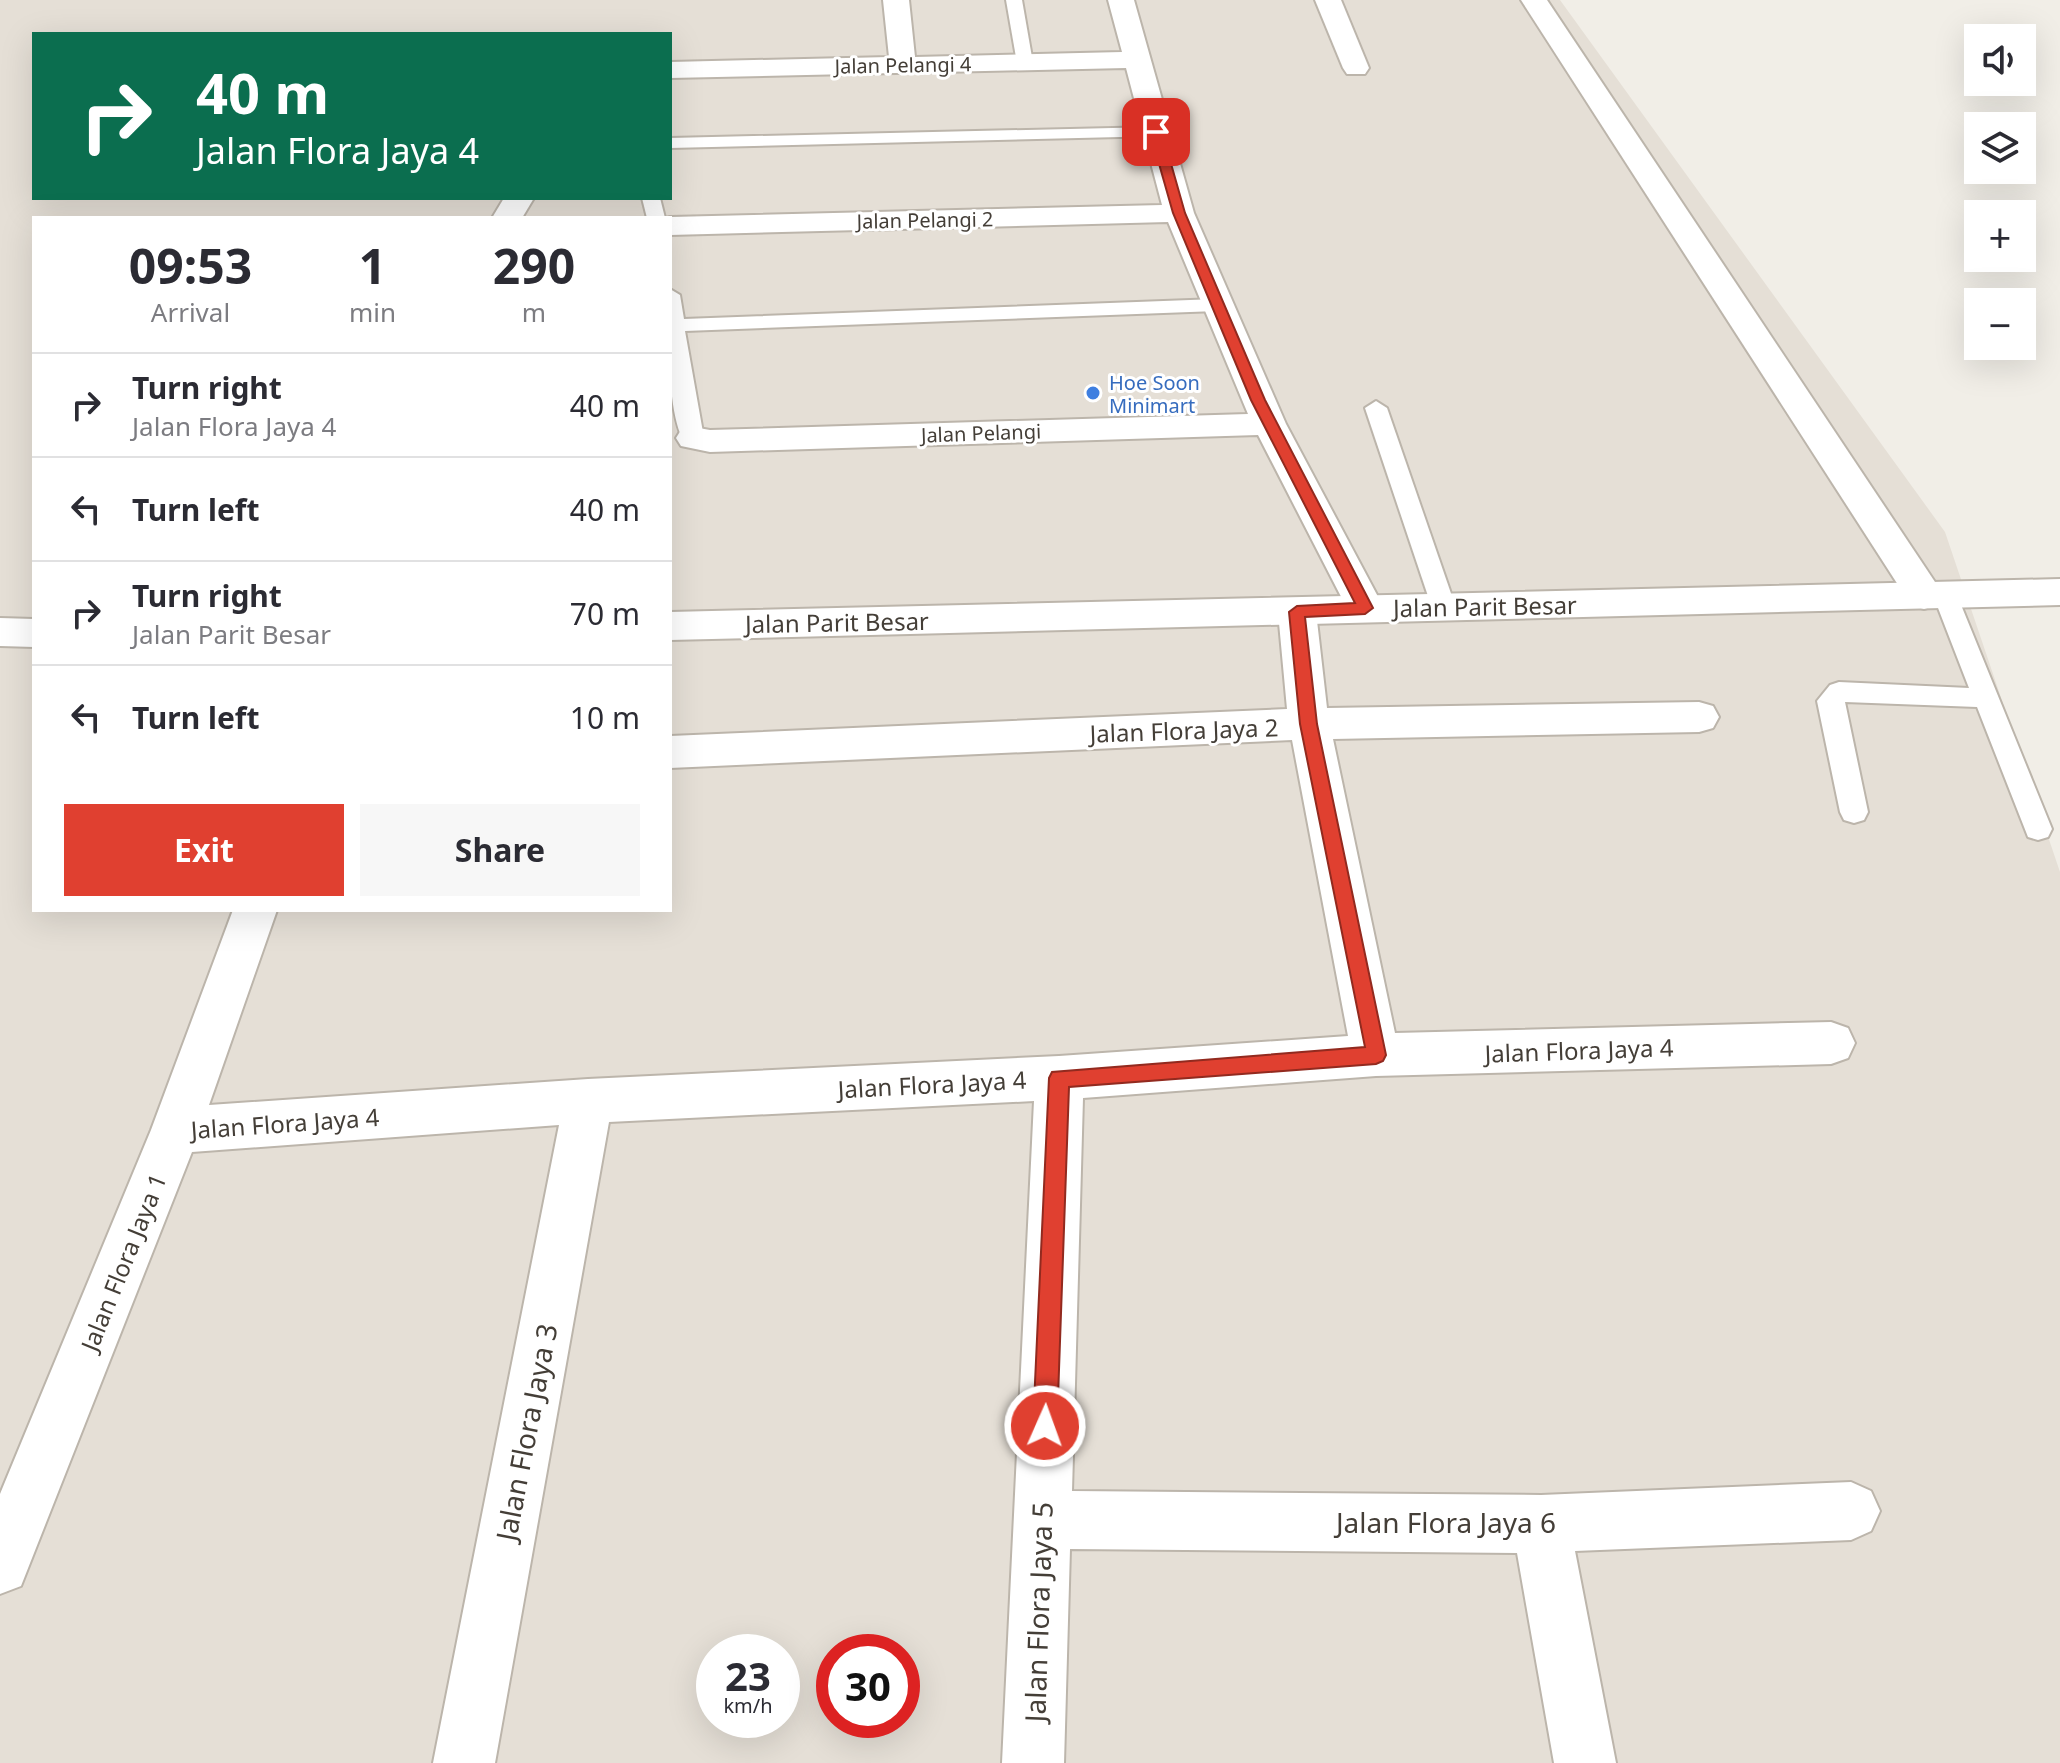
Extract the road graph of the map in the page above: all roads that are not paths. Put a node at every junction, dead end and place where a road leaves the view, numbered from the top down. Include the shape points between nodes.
1 (896, 0) edge
2 (1014, 0) edge
3 (1121, 0) edge
4 (1328, 0) edge
5 (1534, 0) edge
6 (1136, 60) junction
7 (1025, 63) junction
8 (903, 65) junction
9 (1356, 68) dead end
10 (672, 70) edge
11 (1156, 132) junction
12 (672, 143) edge
13 (1179, 213) junction
14 (672, 226) edge
15 (1217, 305) junction
16 (672, 307) edge
17 (675, 325) junction
18 (1376, 408) dead end
19 (1269, 424) junction
20 (693, 438) joint
21 (2060, 592) edge
22 (1935, 595) junction
23 (1361, 602) junction
24 (1444, 608) junction
25 (1297, 612) junction
26 (672, 626) edge
27 (0, 632) edge
28 (32, 633) edge
29 (1986, 698) junction
30 (1699, 717) dead end
31 (1309, 724) junction
32 (672, 752) edge
33 (1854, 812) dead end
34 (2038, 829) dead end
35 (254, 912) edge
36 (1831, 1043) dead end
37 (1376, 1055) junction
38 (1059, 1078) junction
39 (588, 1101) junction
40 (176, 1130) junction
41 (1851, 1511) dead end
42 (1041, 1520) junction
43 (1541, 1524) junction
44 (0, 1565) edge
45 (464, 1763) edge
46 (1033, 1763) edge
47 (1585, 1763) edge

1 - 8 street
2 - 7 lane
3 - 6 street
4 - 9 street
5 - 22 street via 1893,544
6 - 7 street, Jalan Pelangi 4
6 - 11 street
7 - 8 street, Jalan Pelangi 4
8 - 10 street, Jalan Pelangi 4
11 - 12 lane
11 - 13 street
13 - 14 street, Jalan Pelangi 2
13 - 15 street
15 - 17 lane
15 - 19 street
16 - 17 lane
17 - 20 lane
18 - 24 lane
19 - 20 street, Jalan Pelangi
19 - 23 street
21 - 22 street, Jalan Parit Besar
22 - 24 street, Jalan Parit Besar
22 - 29 lane
23 - 24 street, Jalan Parit Besar
23 - 25 street, Jalan Parit Besar
25 - 26 street, Jalan Parit Besar
25 - 31 street
27 - 28 street
29 - 33 lane via 1839,692 1830,701
29 - 34 lane
30 - 31 street, Jalan Flora Jaya 2
31 - 32 street, Jalan Flora Jaya 2
31 - 37 street
35 - 40 street, Jalan Flora Jaya 1
36 - 37 street, Jalan Flora Jaya 4
37 - 38 street, Jalan Flora Jaya 4
38 - 39 street, Jalan Flora Jaya 4
38 - 42 street, Jalan Flora Jaya 5
39 - 40 street, Jalan Flora Jaya 4
39 - 45 street, Jalan Flora Jaya 3
40 - 44 street, Jalan Flora Jaya 1
41 - 43 street, Jalan Flora Jaya 6
42 - 43 street, Jalan Flora Jaya 6
42 - 46 street, Jalan Flora Jaya 5
43 - 47 street

